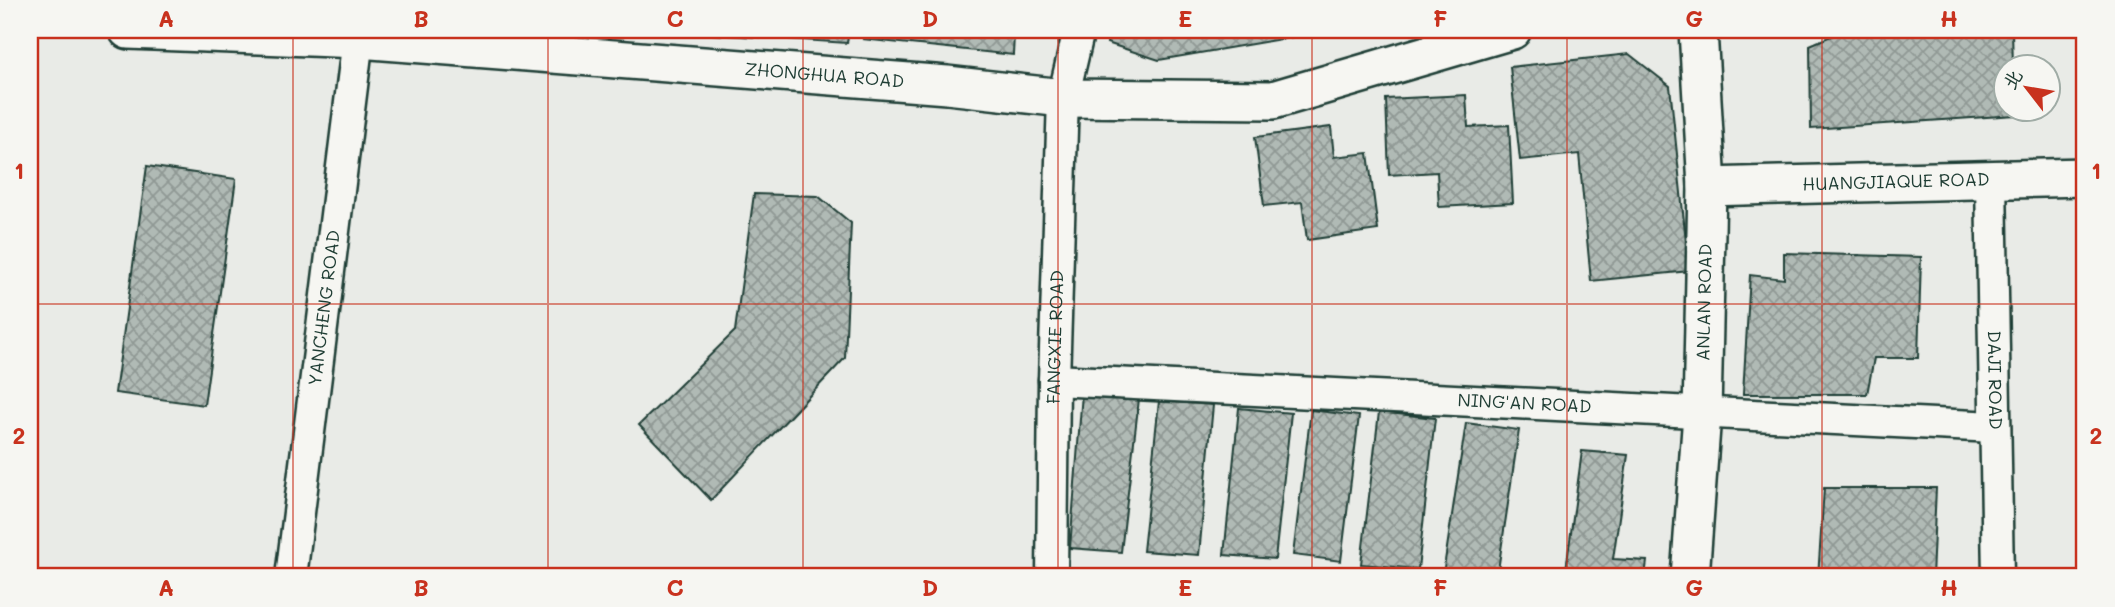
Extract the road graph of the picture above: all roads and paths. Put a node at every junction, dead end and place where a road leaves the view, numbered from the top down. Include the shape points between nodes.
1 (128, 30) edge
2 (1079, 30) edge
3 (1512, 30) edge
4 (1698, 30) edge
5 (359, 34) edge
6 (1063, 98) junction
7 (2085, 177) edge
8 (1991, 180) junction
9 (1707, 187) junction
10 (1054, 380) junction
11 (1702, 414) junction
12 (1995, 427) junction
13 (292, 577) edge
14 (1052, 577) edge
15 (1690, 577) edge
16 (1998, 577) edge

1 - 5 street, ZHONGHUA ROAD
2 - 6 street, FANGXIE ROAD
3 - 6 street, ZHONGHUA ROAD via 1273,100
4 - 9 street, ANLAN ROAD
5 - 6 street, ZHONGHUA ROAD
5 - 13 street, YANCHENG ROAD
6 - 10 street, FANGXIE ROAD
7 - 8 street, HUANGJIAQUE ROAD
8 - 9 street, HUANGJIAQUE ROAD
8 - 12 street, DAJI ROAD
9 - 11 street, ANLAN ROAD
10 - 11 street, NING'AN ROAD
10 - 14 street, FANGXIE ROAD
11 - 12 street, NING'AN ROAD
11 - 15 street, ANLAN ROAD
12 - 16 street, DAJI ROAD

